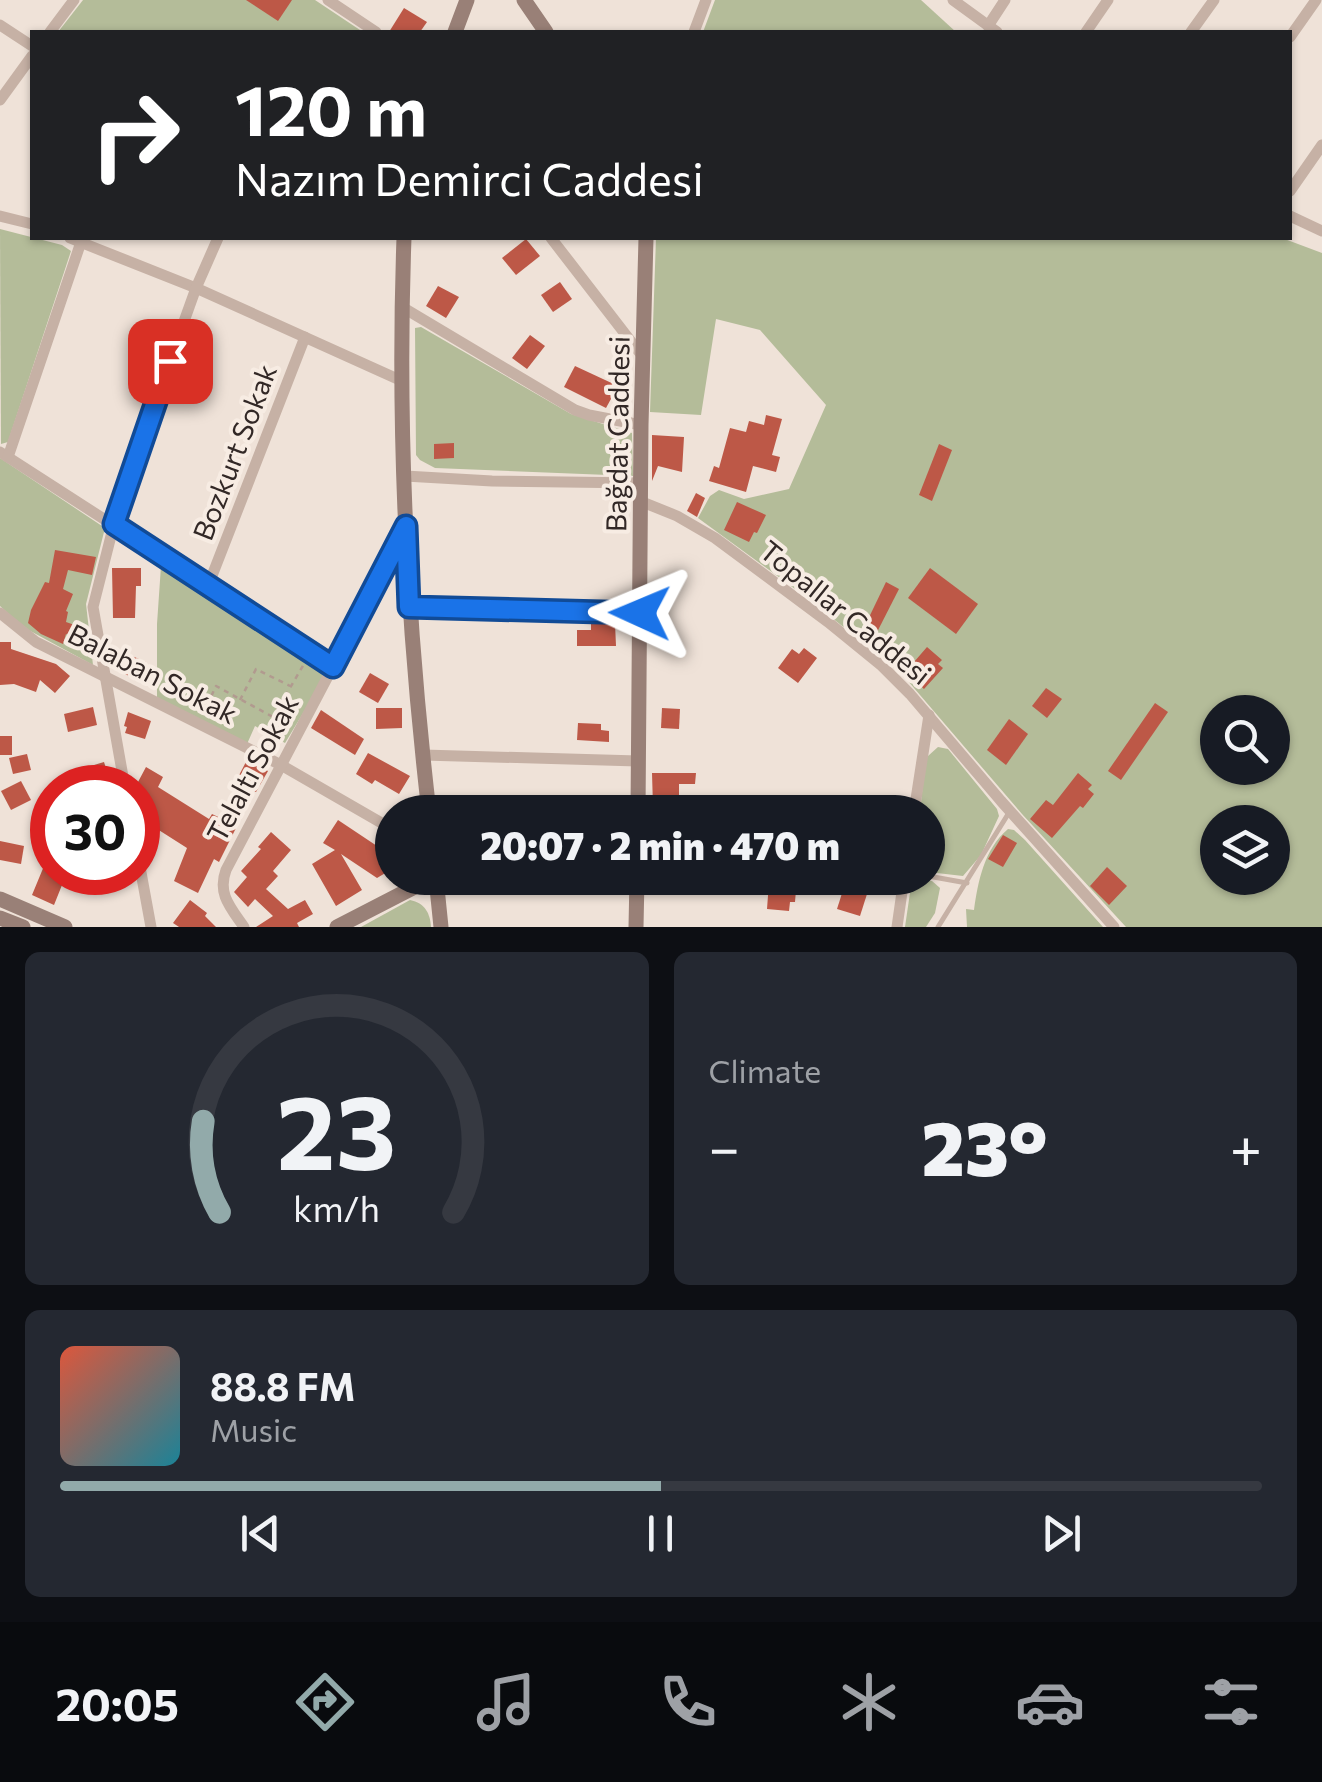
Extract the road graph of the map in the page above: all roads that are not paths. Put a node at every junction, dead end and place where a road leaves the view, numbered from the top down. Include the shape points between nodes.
1 (74, 0) edge
2 (328, 0) edge
3 (524, 0) edge
4 (706, 0) edge
5 (953, 0) edge
6 (1005, 0) edge
7 (1108, 0) edge
8 (1214, 0) edge
9 (1316, 0) edge
10 (471, 2) edge
11 (0, 25) edge
12 (992, 29) edge
13 (52, 30) edge
14 (373, 30) edge
15 (456, 30) edge
16 (545, 30) edge
17 (695, 30) edge
18 (1087, 30) edge
19 (1192, 30) edge
20 (1292, 34) edge
21 (30, 45) edge
22 (30, 59) edge
23 (0, 100) edge
24 (1322, 145) edge
25 (1292, 188) edge
26 (0, 216) edge
27 (1292, 217) edge
28 (30, 224) edge
29 (1322, 231) edge
30 (75, 240) edge
31 (217, 240) edge
32 (404, 240) edge
33 (553, 240) edge
34 (646, 240) edge
35 (196, 288) junction
36 (402, 306) junction
37 (306, 336) junction
38 (644, 357) junction
39 (402, 381) junction
40 (640, 426) junction
41 (4, 454) edge
42 (405, 476) junction
43 (640, 483) junction
44 (640, 501) junction
45 (114, 524) junction
46 (406, 526) junction
47 (208, 586) junction
48 (409, 607) junction
49 (0, 613) edge
50 (640, 613) junction
51 (333, 667) junction
52 (105, 678) junction
53 (929, 715) junction
54 (423, 755) junction
55 (638, 761) junction
56 (121, 765) edge
57 (281, 765) junction
58 (427, 795) edge
59 (638, 795) edge
60 (917, 795) edge
61 (1010, 812) junction
62 (375, 819) edge
63 (945, 879) edge
64 (967, 883) junction
65 (145, 895) edge
66 (400, 895) edge
67 (436, 895) edge
68 (637, 895) edge
69 (902, 895) edge
70 (0, 899) edge
71 (0, 918) edge
72 (23, 927) edge
73 (65, 927) edge
74 (150, 927) edge
75 (244, 927) edge
76 (337, 927) edge
77 (441, 927) edge
78 (636, 927) edge
79 (897, 927) edge
80 (938, 927) edge
81 (1114, 927) edge

1 - 13 street
2 - 14 street
3 - 16 main road
4 - 17 street
5 - 12 street
6 - 12 street
7 - 18 street
8 - 19 street
9 - 20 street
10 - 15 main road
11 - 21 street
22 - 23 street
24 - 25 street
26 - 28 street
27 - 29 street
30 - 35 street
30 - 41 street
31 - 35 street
32 - 36 main road
33 - 38 street
34 - 38 main road, Bağdat Caddesi
35 - 37 street
35 - 45 street
36 - 39 main road
36 - 40 street via 575,410
37 - 39 street
37 - 47 street, Bozkurt Sokak
38 - 40 main road, Bağdat Caddesi
39 - 42 main road
40 - 43 main road, Bağdat Caddesi
41 - 45 street
42 - 43 street
42 - 46 main road
43 - 44 main road, Bağdat Caddesi
44 - 50 main road, Bağdat Caddesi
44 - 53 street, Topallar Caddesi via 677,516 743,559 882,666
45 - 47 street
45 - 52 street via 93,607
46 - 48 main road
46 - 51 street, Telaltı Sokak
47 - 51 street
48 - 50 street
48 - 54 main road
49 - 52 street, Balaban Sokak via 36,642
50 - 55 main road, Bağdat Caddesi
51 - 57 street, Telaltı Sokak
52 - 56 street
52 - 57 street, Balaban Sokak
53 - 60 street
53 - 61 street, Topallar Caddesi
54 - 55 street
54 - 58 main road
55 - 59 main road, Bağdat Caddesi
57 - 62 street, Balaban Sokak
57 - 75 street, Telaltı Sokak via 222,880 224,899
61 - 64 lane
61 - 81 street, Topallar Caddesi
63 - 64 lane
64 - 80 lane
65 - 74 street
66 - 76 main road
67 - 77 main road
68 - 78 main road
69 - 79 street
70 - 73 main road
71 - 72 main road

